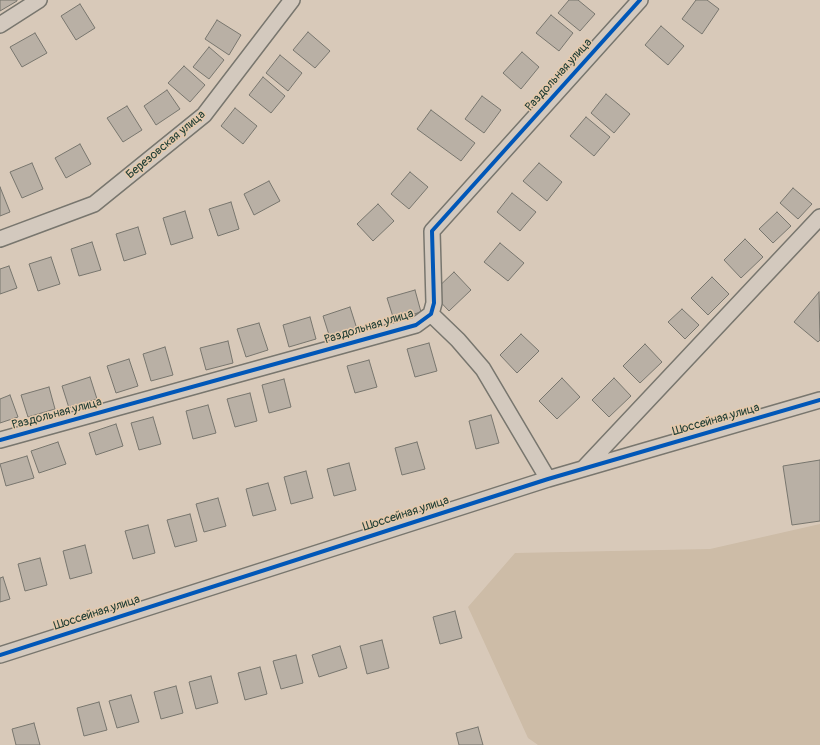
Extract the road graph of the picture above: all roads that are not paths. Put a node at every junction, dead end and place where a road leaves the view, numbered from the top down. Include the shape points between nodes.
1 (39, 0) edge
2 (292, 0) edge
3 (640, 0) edge
4 (0, 24) edge
5 (820, 217) edge
6 (0, 239) edge
7 (431, 314) junction
8 (820, 400) edge
9 (0, 440) edge
10 (584, 468) junction
11 (548, 479) junction
12 (0, 655) edge

1 - 4 street
2 - 6 street, Березовская улица via 204,115 94,204
3 - 7 street, Раздольная улица via 432,231 434,303
5 - 10 street, Шоссейная улица
7 - 9 street, Раздольная улица via 416,326
7 - 11 street via 483,369
8 - 10 street, Шоссейная улица
10 - 11 street, Шоссейная улица
11 - 12 street, Шоссейная улица

